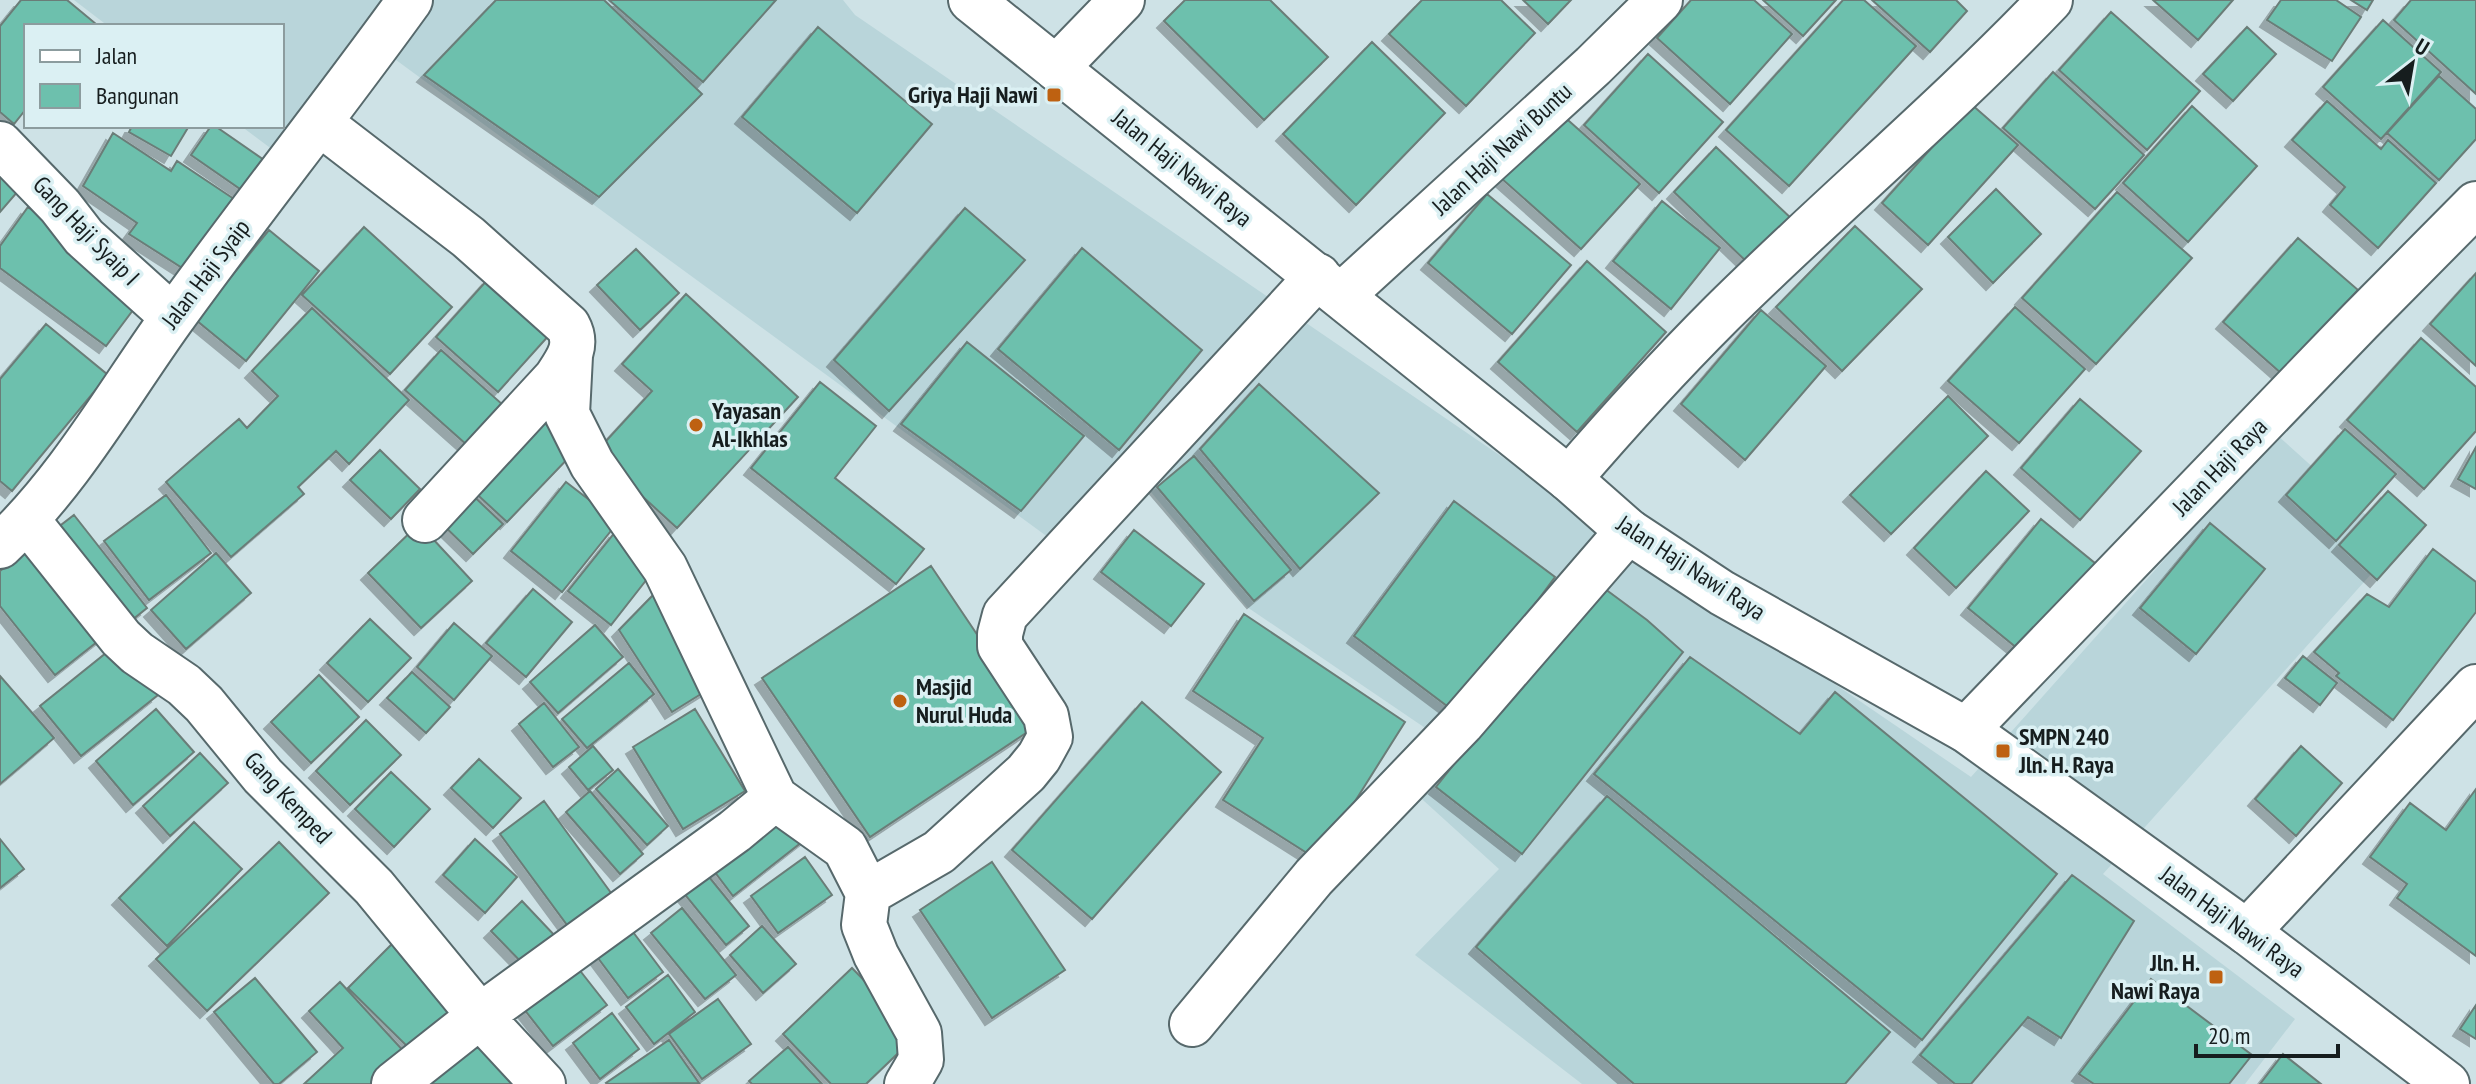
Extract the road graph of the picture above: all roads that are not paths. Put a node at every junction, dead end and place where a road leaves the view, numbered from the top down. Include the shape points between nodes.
1 (410, 0) edge
2 (971, 0) edge
3 (1122, 0) edge
4 (1660, 0) edge
5 (2050, 0) edge
6 (1056, 68) junction
7 (321, 124) junction
8 (0, 144) edge
9 (2476, 204) edge
10 (1330, 286) junction
11 (173, 317) junction
12 (571, 354) junction
13 (1569, 479) junction
14 (425, 520) dead end
15 (1628, 531) junction
16 (14, 533) edge
17 (2476, 687) edge
18 (1966, 730) junction
19 (775, 798) junction
20 (868, 893) junction
21 (2247, 932) junction
22 (480, 1016) junction
23 (1192, 1024) dead end
24 (394, 1084) edge
25 (543, 1084) edge
26 (907, 1084) edge
27 (2447, 1084) edge

1 - 7 street, Jalan Haji Syaip
2 - 6 street, Jalan Haji Nawi Raya
3 - 6 street
4 - 10 street, Jalan Haji Nawi Buntu via 1593,66
5 - 13 street via 1722,313
6 - 10 street, Jalan Haji Nawi Raya
7 - 11 street, Jalan Haji Syaip
7 - 12 street via 468,237 568,326 573,335
8 - 11 street, Gang Haji Syaip I via 84,237
9 - 18 street, Jalan Haji Raya
10 - 13 street, Jalan Haji Nawi Raya
10 - 20 street, Jalan Haji Nawi Buntu via 1005,615 1000,646 1046,716 1050,737 1039,757 939,852
11 - 16 street, Jalan Haji Syaip via 64,476
12 - 14 street via 541,396
12 - 19 street via 567,414 592,464 665,568
13 - 15 street, Jalan Haji Nawi Raya
15 - 18 street, Jalan Haji Nawi Raya via 1722,593
15 - 23 street via 1462,723 1314,877
16 - 22 street, Gang Kemped via 137,653 204,704 263,776 374,887
17 - 21 street
18 - 21 street, Jalan Haji Nawi Raya
19 - 20 street via 845,848
19 - 22 street
20 - 26 street via 864,925 919,1033 921,1060
21 - 27 street, Jalan Haji Nawi Raya
22 - 24 street
22 - 25 street, Gang Kemped

